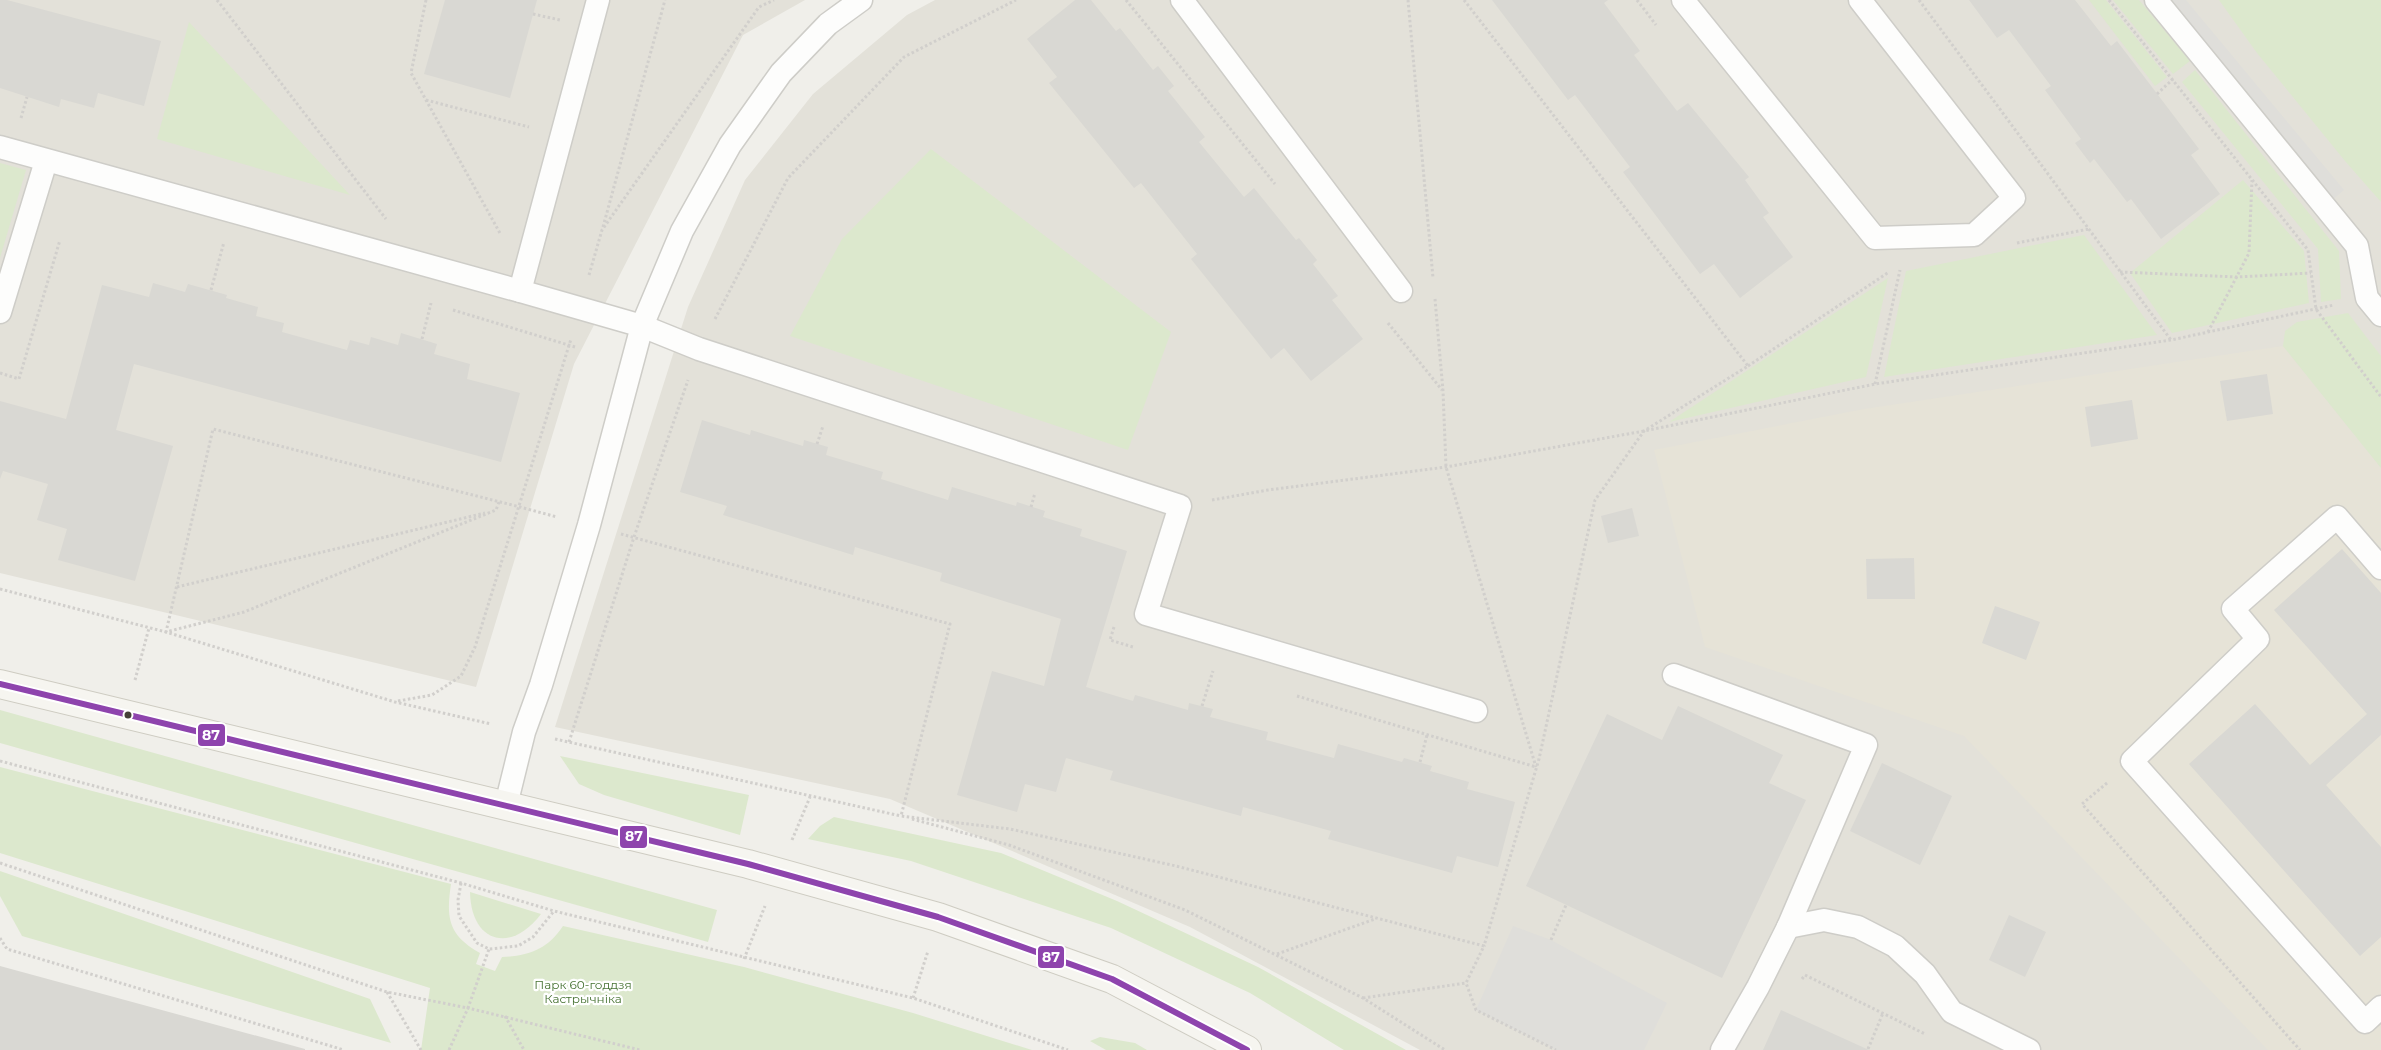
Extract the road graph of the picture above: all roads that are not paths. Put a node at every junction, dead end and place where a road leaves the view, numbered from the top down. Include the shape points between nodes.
1 (598, 0) edge
2 (861, 0) edge
3 (1182, 0) edge
4 (1683, 0) edge
5 (1860, 0) edge
6 (2156, 0) edge
7 (0, 147) edge
8 (46, 161) junction
9 (520, 291) junction
10 (1401, 291) dead end
11 (2374, 307) edge
12 (0, 312) edge
13 (642, 326) junction
14 (2381, 568) edge
15 (1674, 675) dead end
16 (0, 684) edge
17 (1476, 711) dead end
18 (506, 806) junction
19 (1788, 927) junction
20 (2381, 1007) edge
21 (1248, 1050) edge
22 (1722, 1050) edge
23 (2028, 1050) edge

1 - 9 lane
2 - 13 lane via 828,24 781,74 730,145 682,231
3 - 10 lane
4 - 5 lane via 1875,238 1974,235 2014,198
6 - 11 lane via 2357,246
7 - 8 lane
8 - 9 lane
8 - 12 lane
9 - 13 lane
13 - 17 lane via 699,349 1180,506 1146,614
13 - 18 lane via 589,525 524,732
14 - 20 lane via 2337,517 2233,609 2258,639 2132,761 2365,1022
15 - 19 lane via 1866,745
16 - 18 main road
18 - 21 main road via 748,864 938,917 1112,979
19 - 22 lane
19 - 23 lane via 1824,920 1858,927 1880,938 1895,946 1925,974 1952,1012

